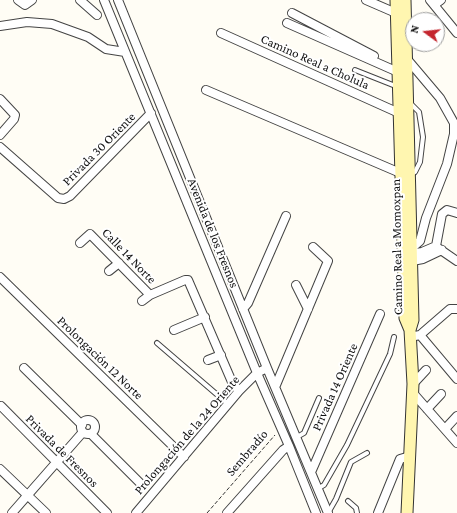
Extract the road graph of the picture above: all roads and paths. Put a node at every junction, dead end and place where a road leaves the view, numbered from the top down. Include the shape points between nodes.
1 (18, 0) edge
2 (32, 0) edge
3 (82, 0) edge
4 (104, 0) edge
5 (118, 0) edge
6 (366, 0) edge
7 (396, 0) edge
8 (405, 0) edge
9 (435, 2) edge
10 (292, 13) dead end
11 (396, 13) junction
12 (97, 15) dead end
13 (287, 23) dead end
14 (0, 26) edge
15 (401, 28) junction
16 (456, 29) edge
17 (221, 33) dead end
18 (125, 52) junction
19 (407, 59) junction
20 (355, 70) dead end
21 (398, 70) junction
22 (398, 87) junction
23 (206, 90) dead end
24 (0, 100) edge
25 (151, 113) junction
26 (399, 113) junction
27 (0, 135) edge
28 (0, 146) edge
29 (405, 175) junction
30 (457, 213) edge
31 (286, 216) dead end
32 (80, 243) dead end
33 (313, 247) dead end
34 (439, 248) junction
35 (412, 254) junction
36 (457, 261) edge
37 (119, 263) junction
38 (109, 271) dead end
39 (0, 277) edge
40 (296, 285) dead end
41 (150, 295) junction
42 (142, 301) dead end
43 (456, 308) edge
44 (243, 309) junction
45 (308, 309) junction
46 (380, 314) dead end
47 (205, 317) junction
48 (174, 330) dead end
49 (413, 334) junction
50 (394, 337) dead end
51 (157, 343) dead end
52 (221, 355) junction
53 (208, 360) dead end
54 (24, 368) dead end
55 (267, 368) junction
56 (426, 370) dead end
57 (257, 373) junction
58 (457, 379) edge
59 (276, 385) junction
60 (413, 388) junction
61 (239, 391) junction
62 (440, 394) dead end
63 (319, 398) dead end
64 (228, 404) junction
65 (1, 406) edge
66 (427, 409) junction
67 (457, 416) edge
68 (445, 429) junction
69 (85, 430) junction
70 (278, 431) dead end
71 (297, 437) junction
72 (457, 443) edge
73 (289, 446) junction
74 (367, 453) dead end
75 (410, 456) junction
76 (184, 457) junction
77 (56, 462) junction
78 (0, 469) edge
79 (312, 470) junction
80 (142, 485) dead end
81 (319, 488) junction
82 (27, 495) junction
83 (348, 501) dead end
84 (407, 512) edge
85 (12, 513) edge
86 (46, 513) edge
87 (107, 513) edge
88 (136, 513) edge
89 (207, 513) edge
90 (227, 513) edge
91 (316, 513) edge
92 (328, 513) edge
93 (357, 513) edge
94 (378, 513) edge

1 - 2 street via 25,5
3 - 12 street
4 - 18 street, Avenida de los Fresnos
5 - 44 street
6 - 11 street
7 - 11 street, Camino Real a Momoxpan
8 - 15 street, Camino Real a Momoxpan
9 - 16 street
10 - 21 street
11 - 15 street, Camino Real a Momoxpan
13 - 21 street
14 - 18 street via 27,22 52,24 88,37 111,51
15 - 19 street, Camino Real a Momoxpan
15 - 21 street, Camino Real a Momoxpan
17 - 26 street, Camino Real a Cholula
18 - 25 street, Avenida de los Fresnos
19 - 29 street, Camino Real a Momoxpan
19 - 35 street via 440,98 454,123 447,164 420,241
20 - 22 lane
21 - 22 street, Camino Real a Momoxpan
22 - 26 street, Camino Real a Momoxpan
23 - 29 street
24 - 27 street via 15,115
25 - 28 street, Privada 30 Oriente via 64,200 58,198
25 - 57 street, Avenida de los Fresnos
26 - 29 street, Camino Real a Momoxpan
29 - 35 street, Camino Real a Momoxpan
29 - 49 street, Camino Real a Momoxpan via 405,318
30 - 34 street via 447,210 442,214
31 - 44 street via 248,303
32 - 37 street, Calle 14 Norte via 90,234
33 - 45 street via 328,261
34 - 35 street via 423,259
34 - 36 street
35 - 49 street, Camino Real a Momoxpan
37 - 38 street
37 - 41 street, Calle 14 Norte
39 - 76 street, Prolongación 12 Norte
40 - 45 street
41 - 42 street
41 - 47 street via 188,280
43 - 49 street via 450,309
44 - 55 street
45 - 59 street
46 - 79 street, Privada 14 Oriente
47 - 48 street
47 - 52 street
49 - 58 street
49 - 60 street
50 - 81 lane via 390,354 347,445 324,486
51 - 64 lane
52 - 53 street
52 - 61 street via 232,382
54 - 69 street
55 - 57 street
55 - 59 street
56 - 60 street
57 - 61 street, Prolongación de la 24 Oriente
57 - 73 street, Avenida de los Fresnos
59 - 71 street
60 - 66 street
60 - 75 street
61 - 64 street, Prolongación de la 24 Oriente
62 - 66 street
63 - 71 lane via 304,433
64 - 76 street, Prolongación de la 24 Oriente
65 - 77 street, Privada de Fresnos
66 - 68 street
67 - 68 street
68 - 72 street
69 - 77 street
69 - 80 street
70 - 89 path, Sembradío
71 - 79 street
73 - 90 street
73 - 91 street, Avenida de los Fresnos
74 - 92 lane via 351,462
75 - 84 street
75 - 94 street via 400,459
76 - 88 street, Prolongación de la 24 Oriente
77 - 82 street
77 - 87 street, Privada de Fresnos
78 - 82 street
79 - 81 street
81 - 92 street
82 - 85 street
82 - 86 street
83 - 93 lane via 356,508

